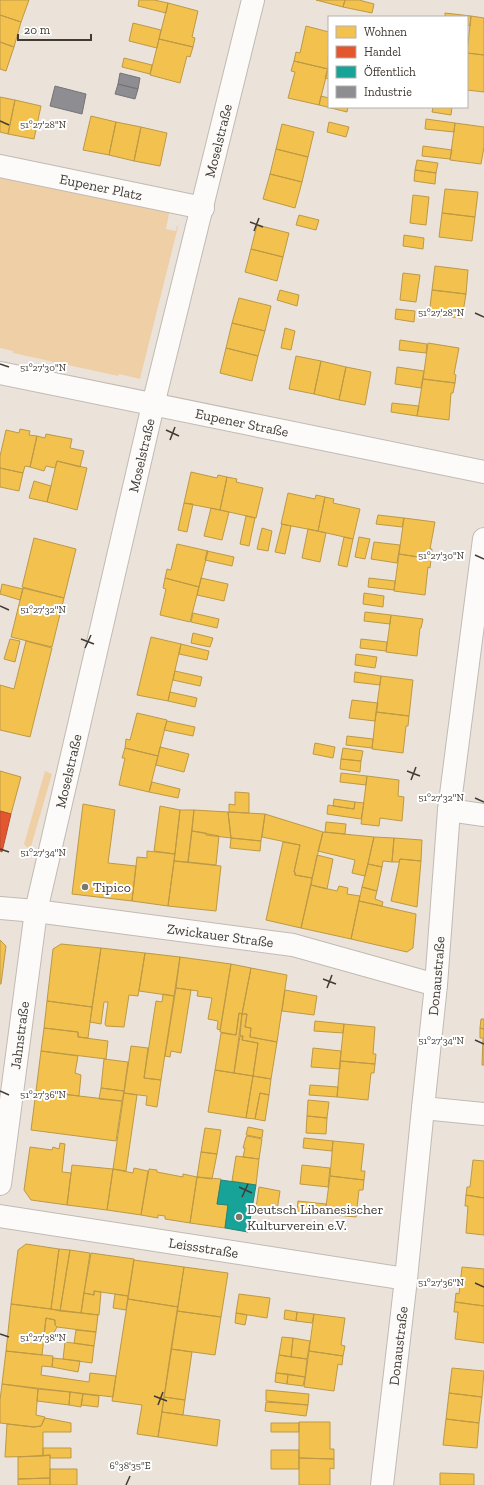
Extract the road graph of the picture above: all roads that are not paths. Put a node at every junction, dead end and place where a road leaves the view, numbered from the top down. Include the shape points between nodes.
1 (252, 0) edge
2 (0, 166) edge
3 (203, 208) junction
4 (0, 373) edge
5 (153, 405) junction
6 (484, 472) edge
7 (484, 539) edge
8 (449, 810) junction
9 (484, 815) edge
10 (0, 908) edge
11 (36, 911) junction
12 (436, 985) junction
13 (423, 1108) junction
14 (484, 1114) edge
15 (0, 1184) edge
16 (0, 1216) edge
17 (406, 1279) junction
18 (382, 1485) edge

1 - 3 street, Moselstraße
2 - 3 street, Eupener Platz
3 - 5 street, Moselstraße
4 - 5 street, Eupener Straße
5 - 6 street, Eupener Straße
5 - 11 street, Moselstraße
7 - 8 street, Donaustraße
8 - 9 street
8 - 12 street, Donaustraße
10 - 11 street, Zwickauer Straße
11 - 12 street, Zwickauer Straße via 293,945
11 - 15 street, Jahnstraße
12 - 13 street, Donaustraße
13 - 14 street
13 - 17 street, Donaustraße
16 - 17 street, Leissstraße
17 - 18 street, Donaustraße

